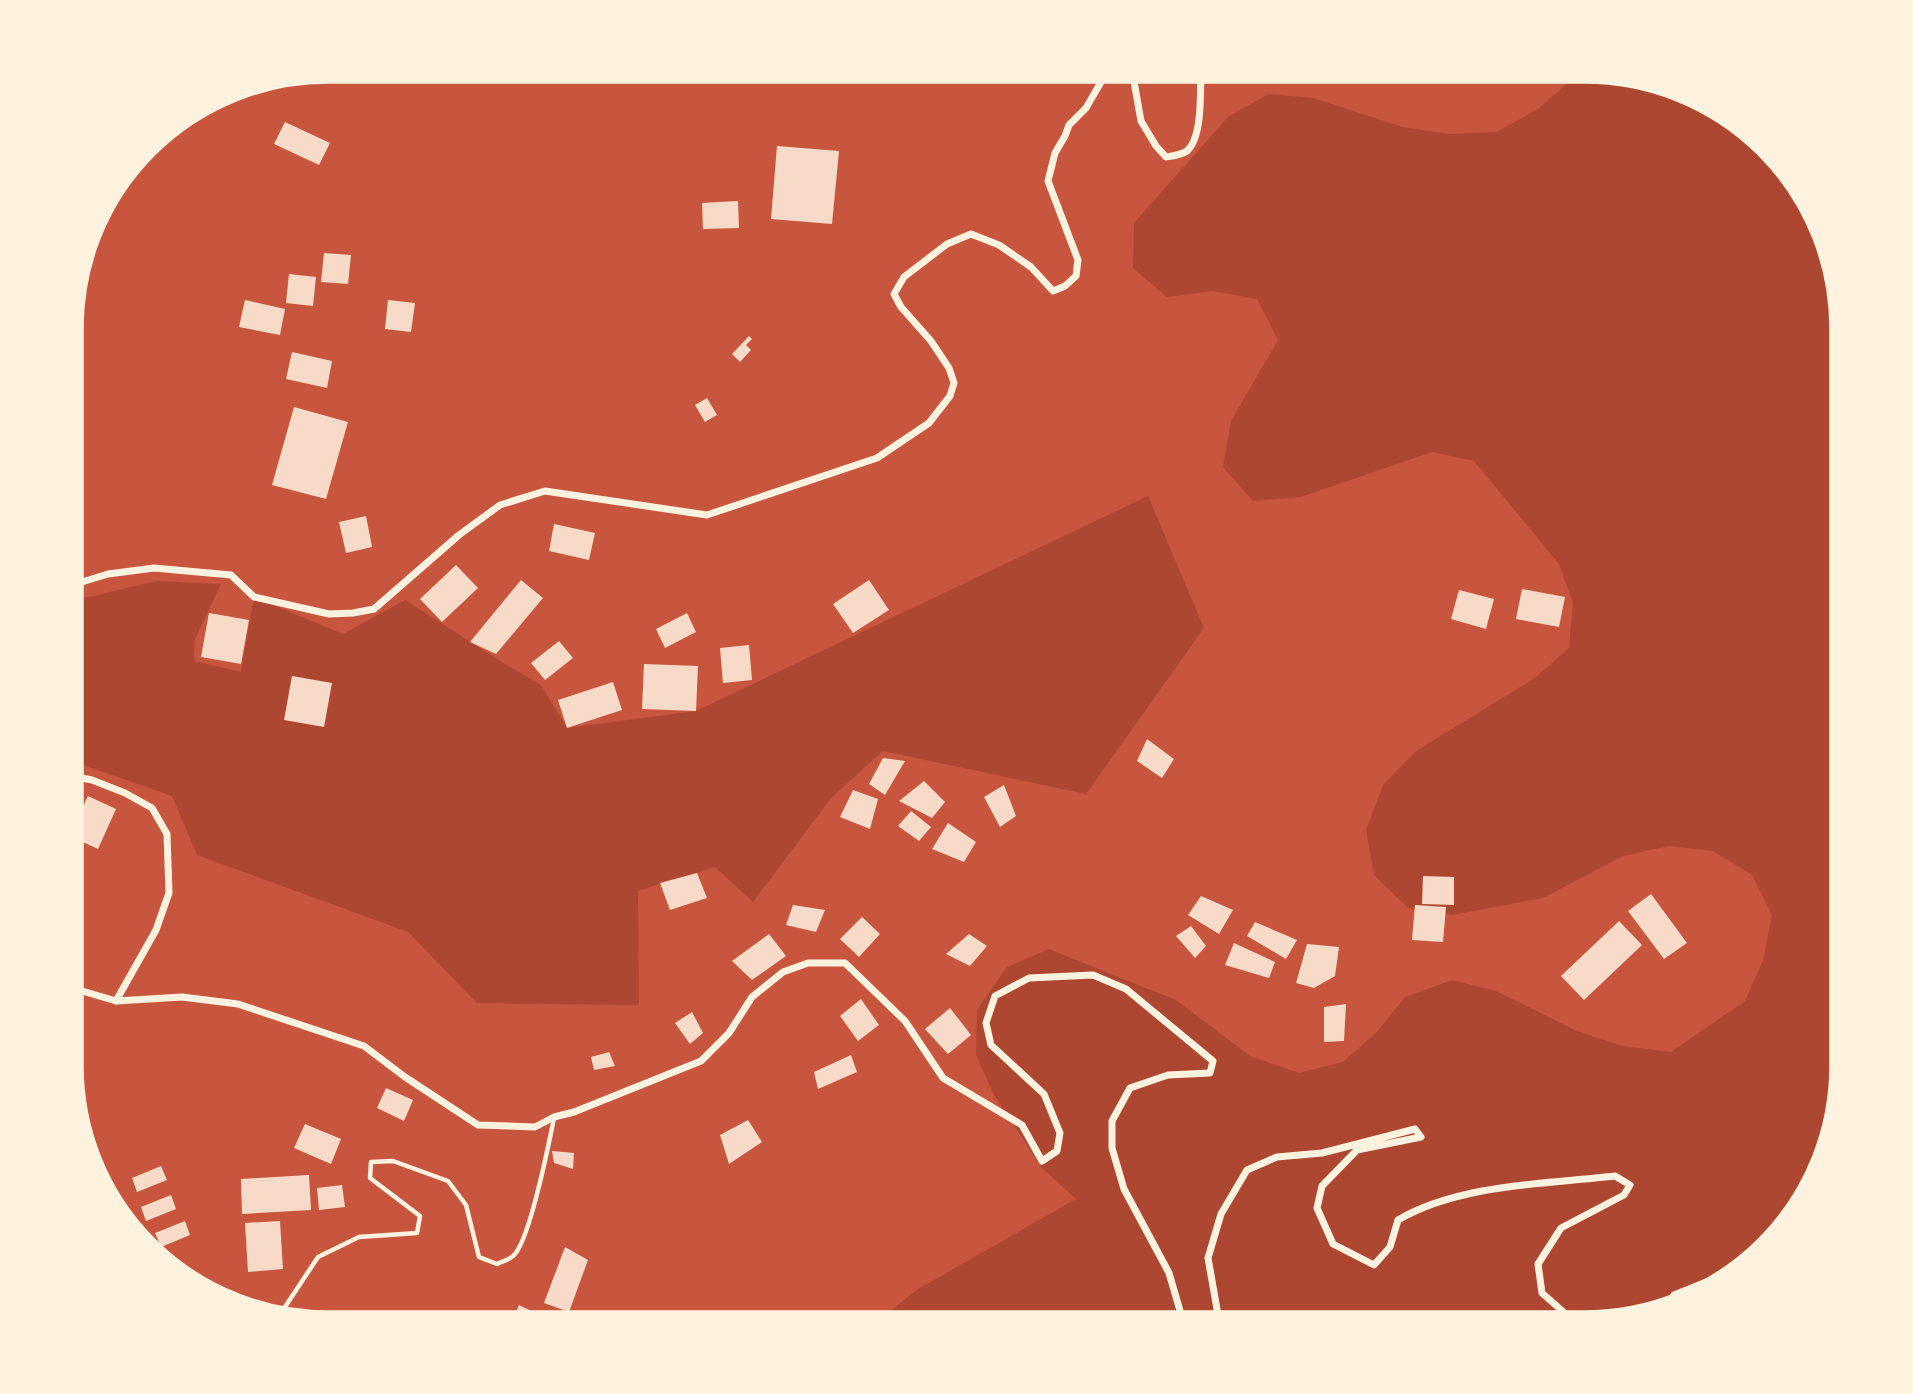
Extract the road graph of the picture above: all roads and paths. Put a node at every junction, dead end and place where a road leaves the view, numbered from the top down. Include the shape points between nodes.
1 (1101, 83) edge
2 (1134, 83) edge
3 (1200, 83) edge
4 (82, 582) edge
5 (83, 778) edge
6 (83, 991) edge
7 (116, 1001) junction
8 (554, 1117) junction
9 (284, 1308) edge
10 (1180, 1312) edge
11 (1217, 1312) edge
12 (1563, 1312) edge

1 - 4 street via 1069,125 1048,181 1078,260 1076,276 1053,290 1031,267 999,245 971,234 947,244 904,277 894,295 931,341 954,383 929,423 877,458 706,515 545,491 500,505 374,609 353,613 329,614 254,597 230,575 154,568
2 - 3 street via 1141,121 1166,157 1184,153 1194,143
5 - 7 street via 152,808 167,834 169,892 156,930
6 - 7 street
7 - 8 street via 182,997 238,1004 364,1046 478,1125 535,1127
8 - 9 lane via 525,1237 514,1256 497,1264 479,1257 466,1205 448,1181 393,1161 371,1162 370,1178 420,1216 416,1233 359,1237 318,1257
8 - 10 street via 701,1061 729,1033 752,997 783,972 808,963 845,962 905,1021 943,1077 1022,1125 1042,1161 1057,1151 1060,1133 1044,1094 991,1045 986,1023 995,996 1029,978 1093,975 1126,989 1213,1061 1210,1073 1168,1075 1130,1088 1112,1121 1112,1148 1124,1189 1169,1273
11 - 12 street via 1208,1258 1221,1214 1247,1170 1278,1157 1322,1153 1415,1129 1421,1137 1357,1150 1322,1186 1317,1208 1333,1244 1374,1265 1390,1247 1398,1220 1417,1209 1480,1191 1615,1176 1630,1185 1625,1195 1561,1228 1538,1264 1542,1293

